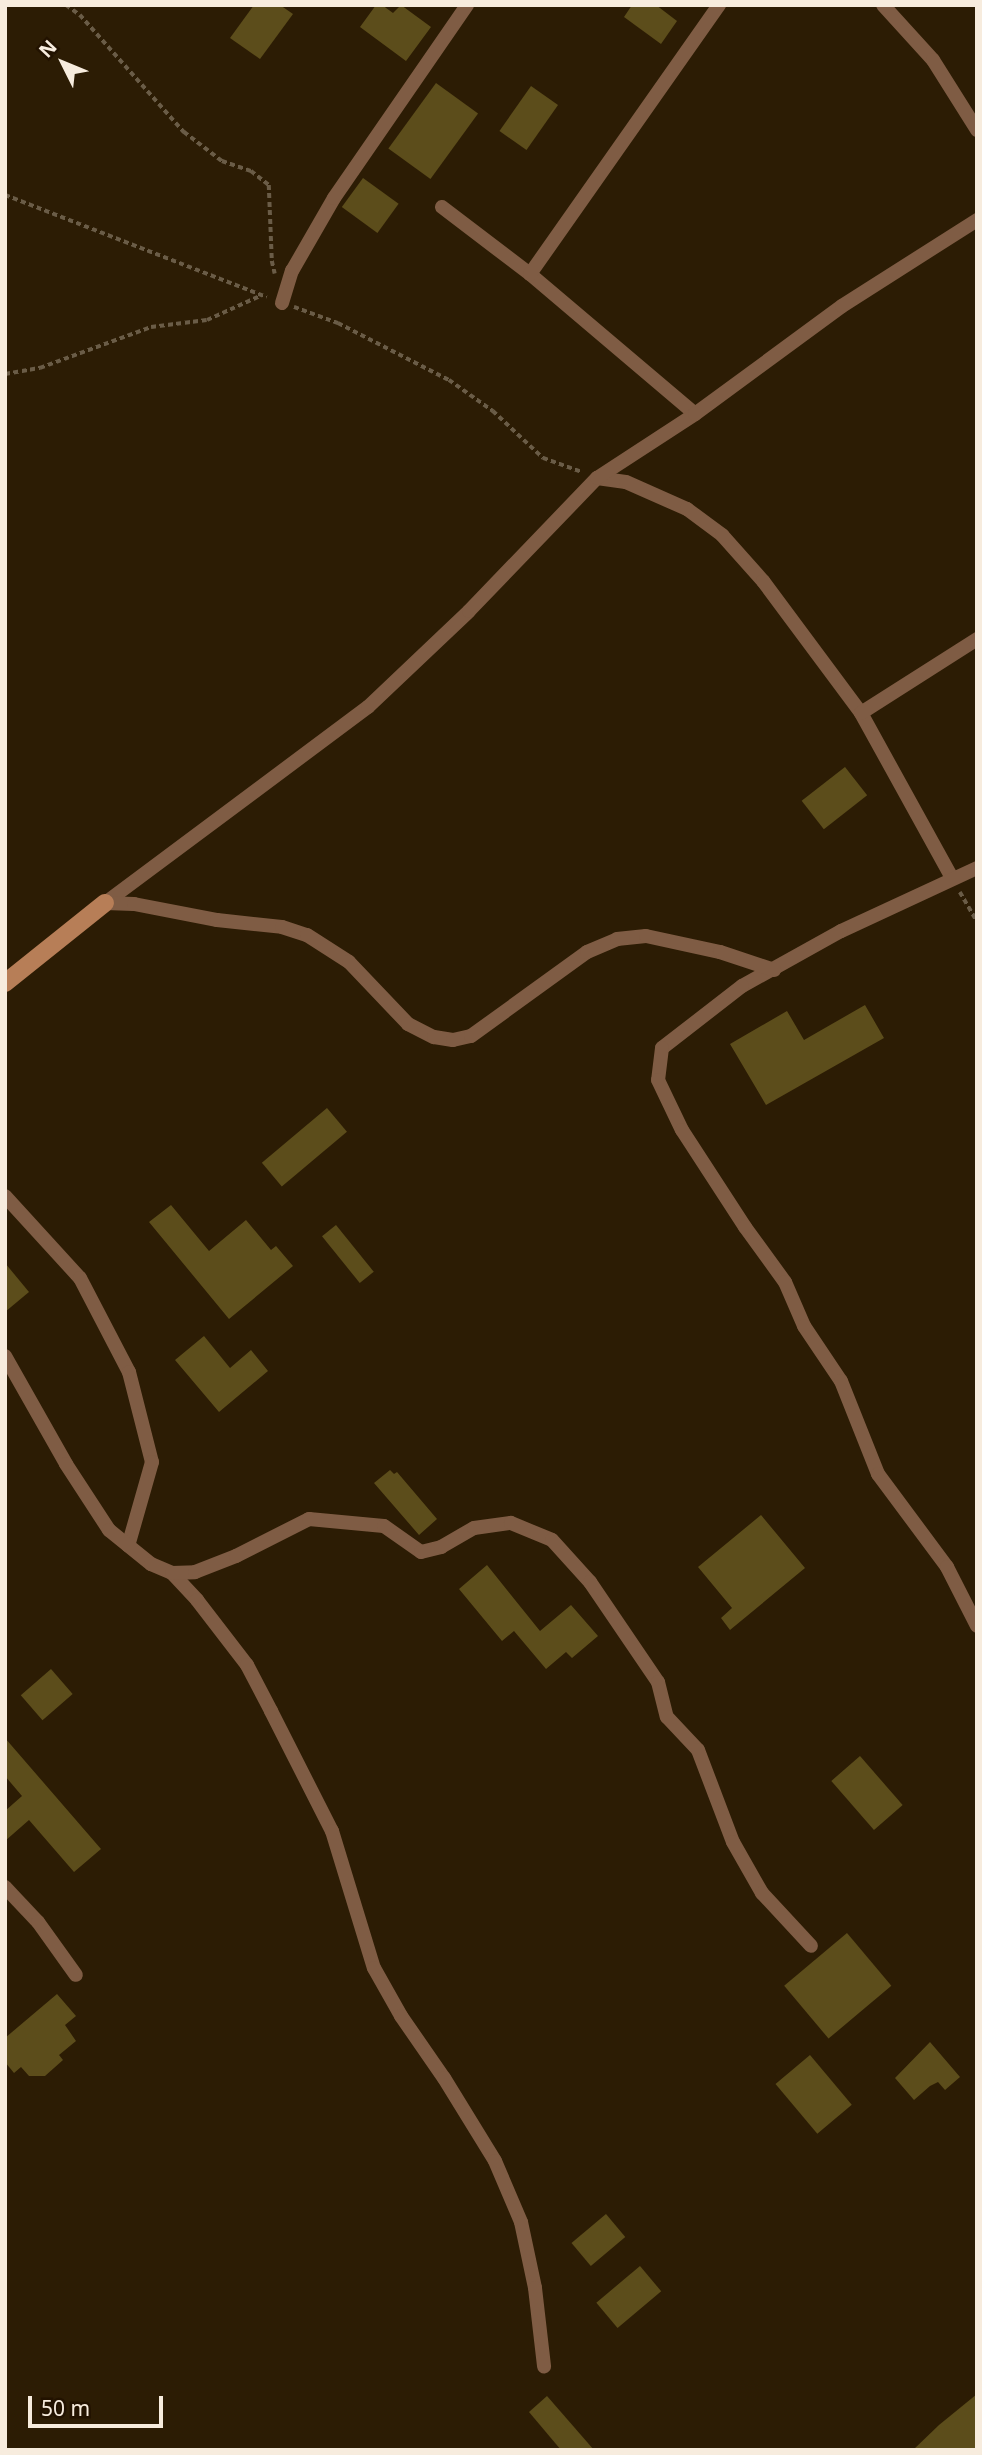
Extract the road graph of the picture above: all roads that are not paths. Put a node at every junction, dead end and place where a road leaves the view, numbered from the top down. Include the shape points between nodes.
1 (467, 5) edge
2 (719, 5) edge
3 (883, 5) edge
4 (977, 130) edge
5 (442, 207) dead end
6 (977, 220) edge
7 (530, 274) junction
8 (282, 303) road end
9 (695, 414) junction
10 (597, 478) junction
11 (977, 639) edge
12 (861, 713) junction
13 (977, 868) edge
14 (952, 877) junction
15 (105, 903) junction
16 (774, 970) junction
17 (5, 983) edge
18 (5, 1196) edge
19 (5, 1356) edge
20 (128, 1546) junction
21 (172, 1573) junction
22 (977, 1626) edge
23 (5, 1887) edge
24 (811, 1946) dead end
25 (76, 1975) dead end
26 (544, 2366) dead end

1 - 8 street via 334,198 292,271
2 - 7 street
3 - 4 street via 933,60
5 - 7 street
6 - 9 street via 842,306
7 - 9 street
9 - 10 street
10 - 12 street via 626,482 687,509 722,535 763,581
10 - 15 street via 469,611 368,707
11 - 12 street
12 - 14 street
13 - 14 street
14 - 16 street via 841,931
15 - 16 street via 282,927 307,935 349,962 408,1024 434,1038 453,1040 471,1036 587,952 617,939 646,936 720,952
15 - 17 street
16 - 22 street via 742,986 662,1048 658,1080 682,1130 786,1282 804,1326 841,1381 878,1474 947,1567
18 - 20 street via 80,1278 128,1372 152,1462
19 - 20 street via 66,1464 109,1530
20 - 21 street
21 - 24 street via 195,1572 236,1556 309,1519 384,1526 421,1552 441,1547 474,1528 511,1523 552,1540 590,1582 658,1682 667,1717 698,1750 733,1842 762,1893
21 - 26 street via 223,1630 247,1665 332,1831 373,1968 495,2161 521,2222
23 - 25 street via 38,1922

